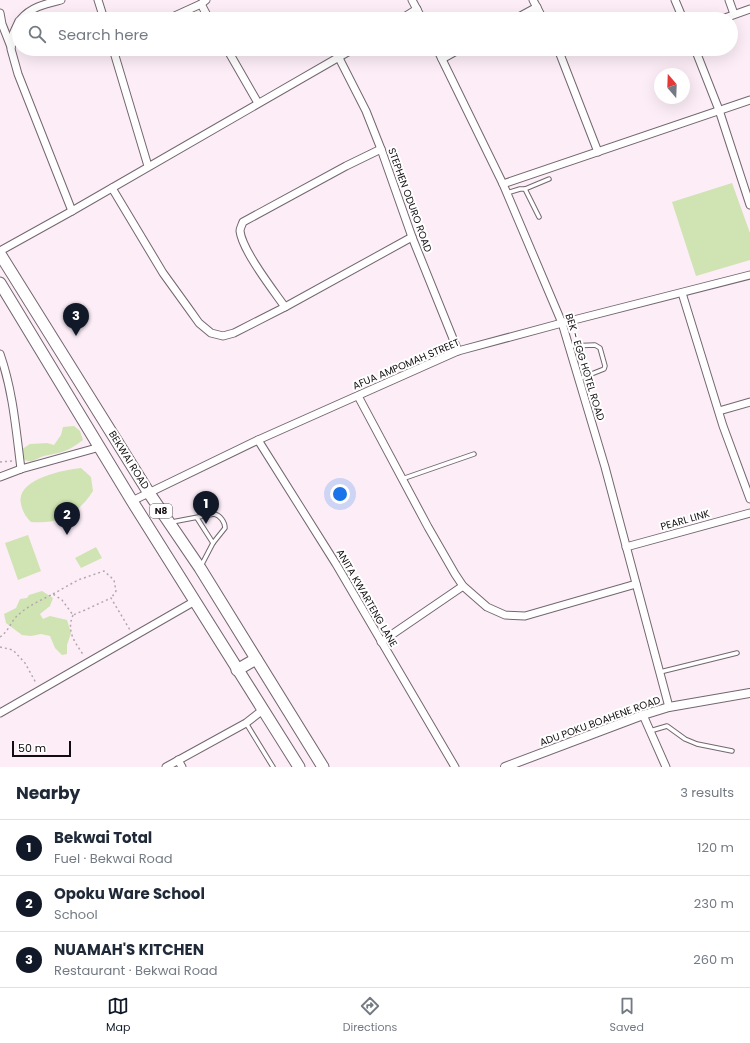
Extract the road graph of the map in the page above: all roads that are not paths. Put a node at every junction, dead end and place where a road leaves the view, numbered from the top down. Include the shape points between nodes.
1 (60, 0) edge
2 (98, 0) edge
3 (412, 0) edge
4 (533, 0) edge
5 (674, 0) edge
6 (729, 0) edge
7 (203, 2) edge
8 (537, 7) junction
9 (417, 9) junction
10 (750, 9) edge
11 (27, 12) edge
12 (102, 12) edge
13 (182, 12) edge
14 (207, 12) edge
15 (412, 12) edge
16 (418, 12) edge
17 (528, 12) edge
18 (540, 12) edge
19 (680, 12) edge
20 (733, 12) edge
21 (0, 13) edge
22 (738, 13) edge
23 (12, 34) edge
24 (11, 49) junction
25 (12, 53) edge
26 (13, 56) edge
27 (115, 56) edge
28 (231, 56) edge
29 (342, 56) edge
30 (440, 56) edge
31 (447, 56) edge
32 (561, 56) edge
33 (698, 56) edge
34 (339, 58) junction
35 (442, 59) junction
36 (750, 100) edge
37 (258, 103) junction
38 (719, 110) junction
39 (381, 149) junction
40 (598, 152) junction
41 (148, 166) junction
42 (549, 179) dead end
43 (503, 184) junction
44 (112, 188) junction
45 (525, 189) junction
46 (506, 193) junction
47 (750, 205) edge
48 (72, 211) junction
49 (539, 217) dead end
50 (412, 237) junction
51 (0, 251) edge
52 (0, 254) edge
53 (750, 275) edge
54 (0, 284) edge
55 (682, 293) junction
56 (285, 307) junction
57 (562, 323) junction
58 (569, 346) junction
59 (458, 351) junction
60 (0, 354) edge
61 (579, 379) junction
62 (358, 396) junction
63 (750, 402) edge
64 (719, 411) junction
65 (258, 440) junction
66 (100, 447) junction
67 (474, 454) dead end
68 (21, 469) junction
69 (0, 477) edge
70 (402, 479) junction
71 (149, 493) junction
72 (750, 499) edge
73 (132, 501) junction
74 (750, 513) edge
75 (197, 518) junction
76 (169, 522) junction
77 (213, 543) junction
78 (626, 547) junction
79 (200, 568) junction
80 (636, 584) junction
81 (463, 586) junction
82 (195, 601) junction
83 (381, 642) junction
84 (737, 653) dead end
85 (256, 659) junction
86 (237, 670) junction
87 (660, 672) junction
88 (750, 693) edge
89 (669, 707) junction
90 (264, 709) junction
91 (0, 713) edge
92 (643, 715) junction
93 (246, 723) junction
94 (650, 731) junction
95 (732, 751) dead end
96 (178, 760) junction
97 (166, 767) edge
98 (182, 767) edge
99 (273, 767) edge
100 (300, 767) edge
101 (323, 767) edge
102 (455, 767) edge
103 (505, 767) edge
104 (666, 767) edge

1 - 11 street
2 - 12 street
3 - 9 street
4 - 8 street
5 - 19 street
6 - 20 street
7 - 13 street
7 - 14 street
8 - 17 street
8 - 18 street
9 - 15 street
9 - 16 street
10 - 22 street
21 - 24 street
23 - 24 street
24 - 25 street
26 - 48 street
27 - 41 street
28 - 37 street
29 - 34 street
30 - 35 street, BEK - EGG HOTEL ROAD
31 - 35 street
32 - 40 street
33 - 38 street
34 - 37 street
34 - 39 street, STEPHEN ODURO ROAD via 366,111
35 - 43 street, BEK - EGG HOTEL ROAD
36 - 38 street
37 - 41 street
38 - 40 street
38 - 47 street
39 - 50 street, STEPHEN ODURO ROAD
39 - 56 street via 242,222 242,238 258,268
40 - 43 street
41 - 44 street
42 - 45 lane
43 - 46 street, BEK - EGG HOTEL ROAD
44 - 48 street
44 - 56 street via 163,273 199,323 211,333 223,336 234,333
45 - 46 lane
45 - 49 lane
46 - 57 street, BEK - EGG HOTEL ROAD
48 - 51 street
50 - 56 street
50 - 59 street, STEPHEN ODURO ROAD
52 - 71 highway, BEKWAI ROAD / N8
53 - 55 street, AFUA AMPOMAH STREET
54 - 66 highway, BEKWAI ROAD / N8
55 - 57 street, AFUA AMPOMAH STREET
55 - 64 street
57 - 58 street, BEK - EGG HOTEL ROAD
57 - 59 street, AFUA AMPOMAH STREET
58 - 61 street, BEK - EGG HOTEL ROAD
58 - 61 lane via 595,344 600,348 604,369
59 - 62 street, AFUA AMPOMAH STREET
60 - 68 street via 12,398
61 - 78 street, BEK - EGG HOTEL ROAD
62 - 65 street, AFUA AMPOMAH STREET
62 - 70 street
63 - 64 street
64 - 72 street
65 - 71 street, AFUA AMPOMAH STREET
65 - 83 street, ANITA KWARTENG LANE via 336,564
66 - 68 street
66 - 73 highway, BEKWAI ROAD / N8
67 - 70 lane
68 - 69 street
70 - 81 street
71 - 73 street, AFUA AMPOMAH STREET
71 - 76 highway, BEKWAI ROAD / N8
73 - 82 highway, BEKWAI ROAD / N8
74 - 78 street, PEARL LINK
75 - 76 lane
75 - 77 lane
75 - 77 lane via 216,514 224,522 225,528
76 - 79 highway, BEKWAI ROAD / N8
77 - 79 lane
78 - 80 street, BEK - EGG HOTEL ROAD
79 - 85 highway, BEKWAI ROAD / N8
80 - 81 street via 525,616 505,615 487,607
80 - 87 street, BEK - EGG HOTEL ROAD
81 - 83 street
82 - 86 highway, BEKWAI ROAD / N8
82 - 91 street
83 - 102 street, ANITA KWARTENG LANE
84 - 87 lane
85 - 86 highway
85 - 101 highway, BEKWAI ROAD / N8
86 - 90 highway, BEKWAI ROAD / N8
87 - 89 street, BEK - EGG HOTEL ROAD
88 - 89 street, ADU POKU BOAHENE ROAD
89 - 92 street, ADU POKU BOAHENE ROAD
90 - 93 street
90 - 100 highway, BEKWAI ROAD / N8
92 - 94 street
92 - 103 street, ADU POKU BOAHENE ROAD
93 - 96 street
93 - 99 lane
94 - 95 lane via 667,726 697,744
94 - 104 street
96 - 97 street
96 - 98 street

